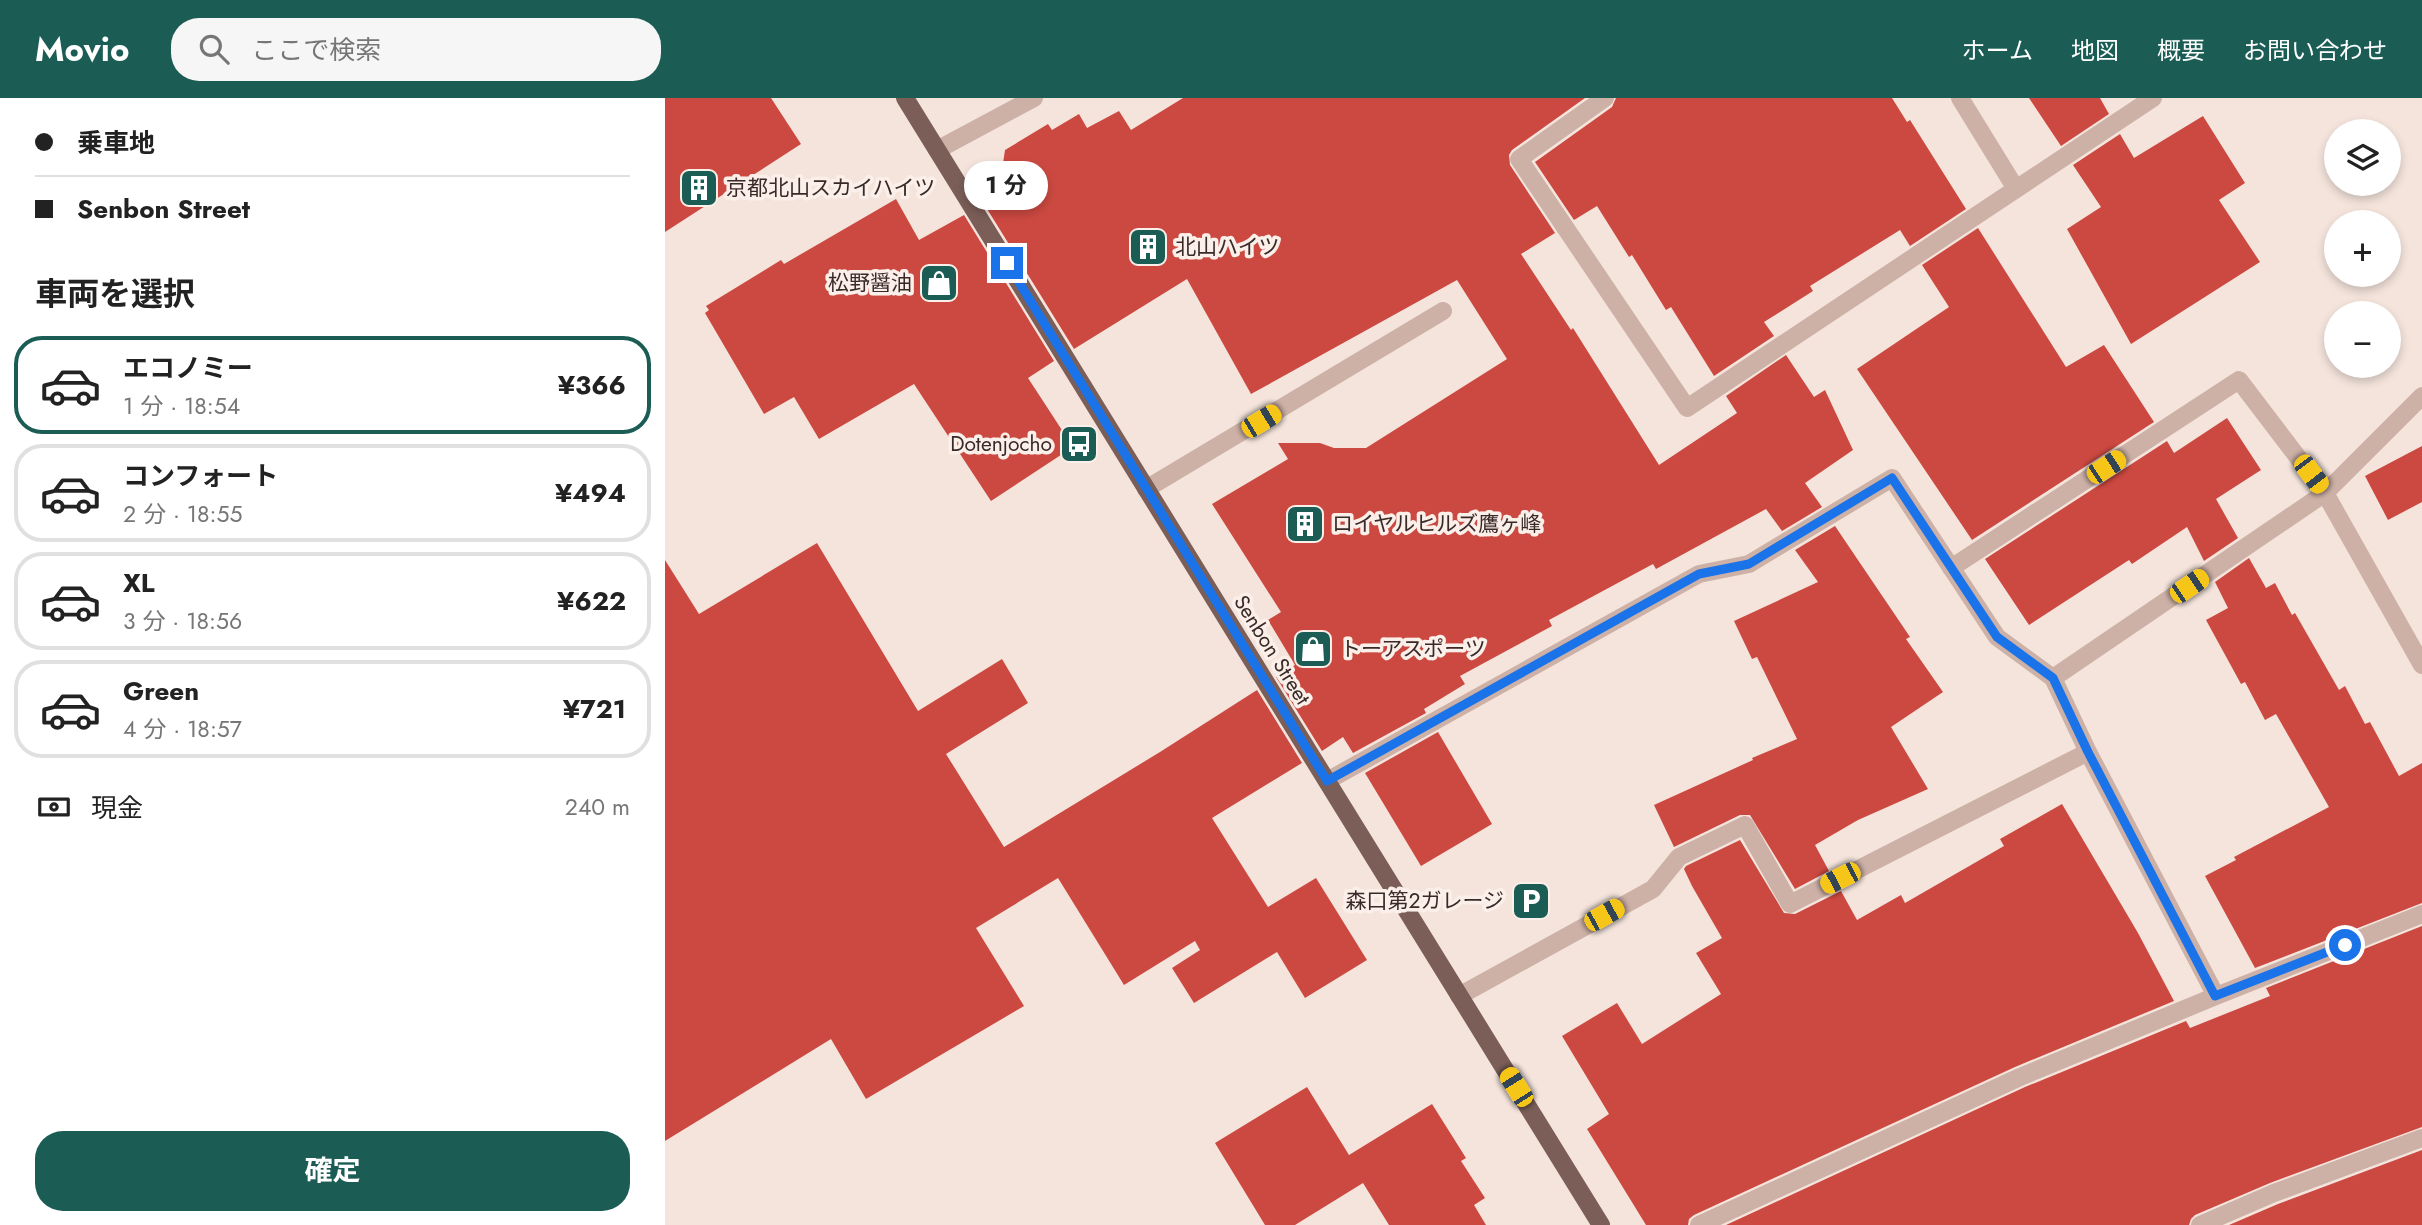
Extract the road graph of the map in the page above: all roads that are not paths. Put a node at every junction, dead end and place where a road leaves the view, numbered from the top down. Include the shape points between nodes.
1 (905, 98) edge
2 (1034, 98) edge
3 (1605, 98) edge
4 (1960, 98) edge
5 (2153, 98) edge
6 (937, 150) junction
7 (2016, 188) junction
8 (1443, 311) dead end
9 (2422, 396) edge
10 (1146, 489) junction
11 (2325, 493) junction
12 (1951, 568) junction
13 (2422, 665) edge
14 (2053, 678) junction
15 (2088, 752) junction
16 (1327, 781) junction
17 (2422, 914) edge
18 (1459, 996) junction
19 (2215, 996) junction
20 (2422, 1138) edge
21 (1601, 1225) edge
22 (1699, 1225) edge
23 (2200, 1225) edge

1 - 6 main road, Senbon Street
2 - 6 street
3 - 7 street via 1519,159 1687,408
4 - 7 street
5 - 7 street
6 - 10 main road, Senbon Street
8 - 10 street
9 - 11 street
10 - 16 main road, Senbon Street
11 - 12 street via 2239,380
11 - 13 street
11 - 14 street
12 - 14 street via 1997,637
12 - 16 street via 1892,478 1749,564 1699,574
14 - 15 street
15 - 18 street via 1790,904 1745,825 1679,857 1653,889
15 - 19 street
16 - 18 main road, Senbon Street
17 - 19 street
18 - 21 main road, Senbon Street
19 - 22 street via 2020,1077
20 - 23 street via 2274,1192

